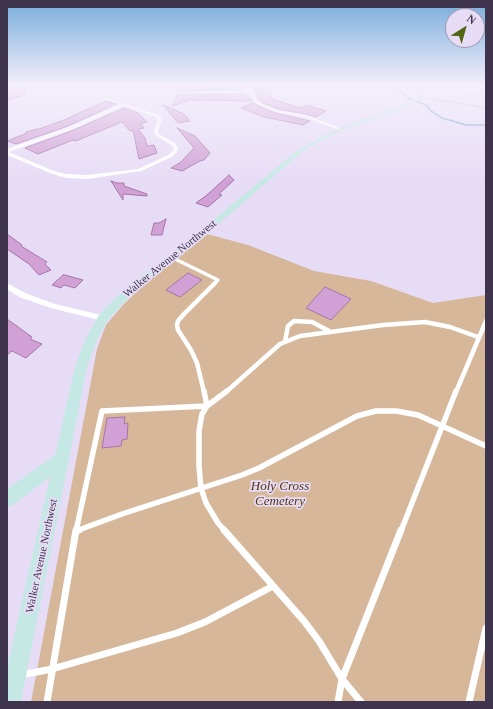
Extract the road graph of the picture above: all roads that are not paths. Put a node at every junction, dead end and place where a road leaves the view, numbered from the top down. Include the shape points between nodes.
1 (94, 117) edge
2 (159, 117) edge
3 (307, 117) edge
4 (377, 117) edge
5 (341, 129) junction
6 (7, 152) edge
7 (172, 257) junction
8 (7, 286) edge
9 (103, 318) junction
10 (486, 321) edge
11 (329, 332) junction
12 (478, 337) junction
13 (286, 341) junction
14 (206, 406) junction
15 (443, 426) junction
16 (486, 446) edge
17 (62, 459) junction
18 (201, 488) junction
19 (7, 499) edge
20 (76, 531) junction
21 (273, 586) junction
22 (486, 628) edge
23 (52, 669) junction
24 (15, 676) junction
25 (342, 679) junction
26 (10, 702) edge
27 (48, 702) edge
28 (338, 702) edge
29 (361, 702) edge
30 (469, 702) edge

1 - 6 street
2 - 6 street via 157,135 173,144 175,152 139,170 86,177 66,176
3 - 5 street
4 - 5 main road, Walker Avenue Northwest
5 - 7 main road, Walker Avenue Northwest via 301,150
7 - 9 main road, Walker Avenue Northwest via 133,287
7 - 14 lane via 218,280 184,314 177,325 197,363
8 - 9 street via 22,295 54,306
9 - 17 main road, Walker Avenue Northwest via 81,367
10 - 12 lane
11 - 12 lane via 425,322
11 - 13 lane via 300,336
11 - 13 lane via 312,322 294,321 288,326
12 - 15 lane
13 - 14 lane via 232,388
14 - 18 lane via 200,427
14 - 20 lane via 102,411
15 - 16 lane
15 - 18 lane via 408,412 367,412 259,468
15 - 25 lane
17 - 19 main road
17 - 24 main road, Walker Avenue Northwest
18 - 20 lane
18 - 21 lane via 206,503 218,522
20 - 23 lane
21 - 23 lane via 177,633
21 - 25 lane via 319,641
22 - 30 lane
23 - 24 lane
23 - 27 lane
24 - 26 main road, Walker Avenue Northwest
25 - 28 lane
25 - 29 lane

